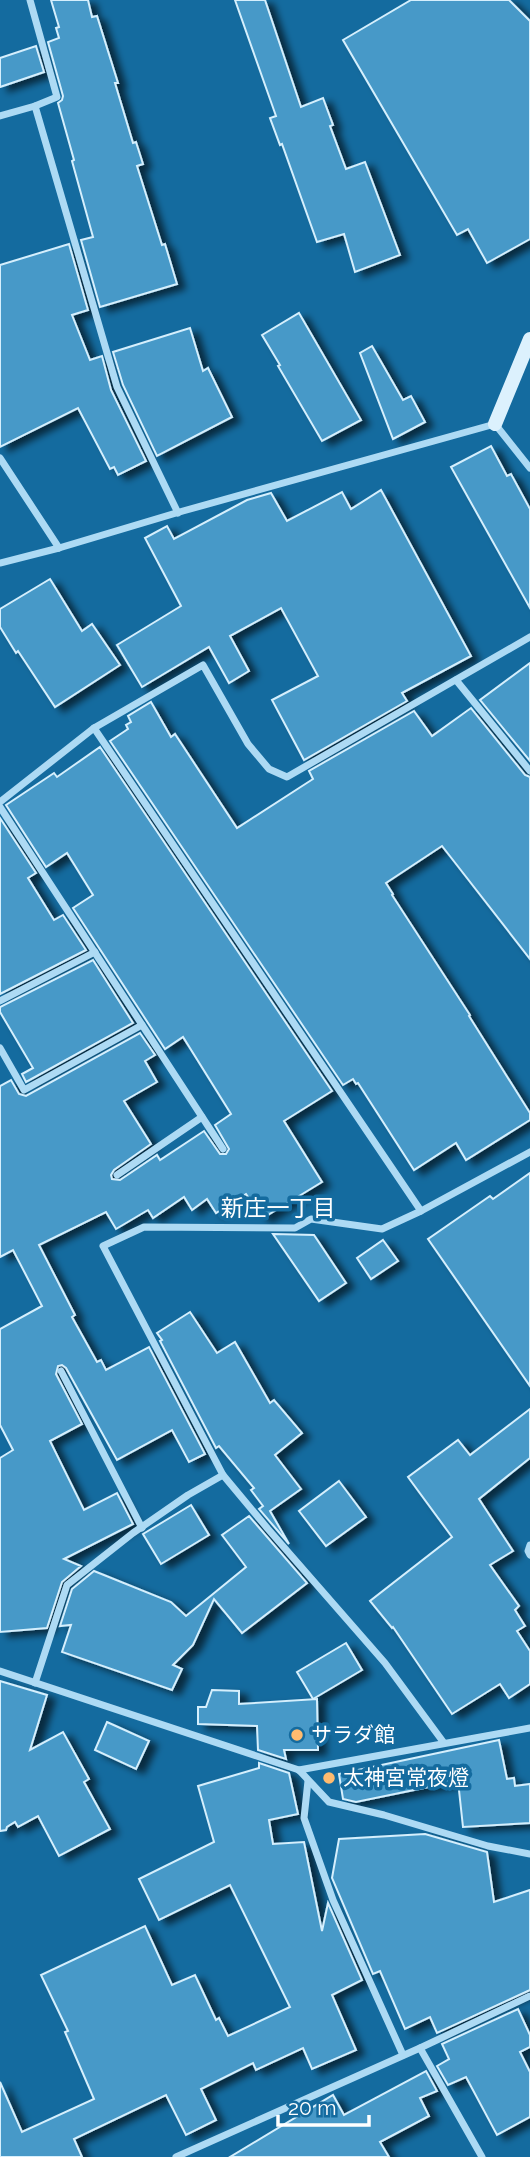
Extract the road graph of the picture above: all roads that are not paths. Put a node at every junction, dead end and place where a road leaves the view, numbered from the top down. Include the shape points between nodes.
1 (30, 0) edge
2 (35, 106) junction
3 (0, 116) edge
4 (530, 339) edge
5 (495, 424) junction
6 (0, 458) edge
7 (530, 468) edge
8 (178, 513) junction
9 (59, 548) junction
10 (0, 563) edge
11 (530, 637) edge
12 (456, 680) junction
13 (94, 728) junction
14 (530, 771) edge
15 (0, 805) edge
16 (95, 952) junction
17 (0, 1001) edge
18 (142, 1025) junction
19 (0, 1048) edge
20 (202, 1117) junction
21 (223, 1149) dead end
22 (530, 1152) edge
23 (117, 1175) dead end
24 (421, 1211) junction
25 (61, 1371) dead end
26 (223, 1475) junction
27 (142, 1528) junction
28 (530, 1545) edge
29 (530, 1555) edge
30 (0, 1671) edge
31 (35, 1683) junction
32 (530, 1728) edge
33 (444, 1743) junction
34 (299, 1770) junction
35 (308, 1781) junction
36 (530, 1854) edge
37 (530, 1996) edge
38 (420, 2048) junction
39 (403, 2055) junction
40 (176, 2157) edge
41 (482, 2157) edge

1 - 2 street via 57,97
2 - 3 street
2 - 8 street via 117,387
4 - 5 street
5 - 7 street
5 - 8 street
6 - 9 street
8 - 9 street
9 - 10 street
11 - 12 street
12 - 13 street via 287,777 269,769 248,744 203,665
12 - 14 street
13 - 15 street
13 - 24 street
15 - 16 street
16 - 17 street
16 - 18 street
18 - 19 street via 24,1090
18 - 20 street
20 - 21 street
20 - 23 street
22 - 24 street
24 - 26 street via 382,1229 311,1219 295,1228 144,1227 103,1246
25 - 27 street
26 - 27 street
26 - 33 street via 385,1663
27 - 31 street via 68,1585
28 - 29 street
30 - 31 street
31 - 34 street
32 - 33 street
33 - 34 street
34 - 35 street
35 - 36 street via 329,1802
35 - 39 street via 304,1818 333,1900
37 - 38 street
38 - 39 street
38 - 41 street
39 - 40 street

